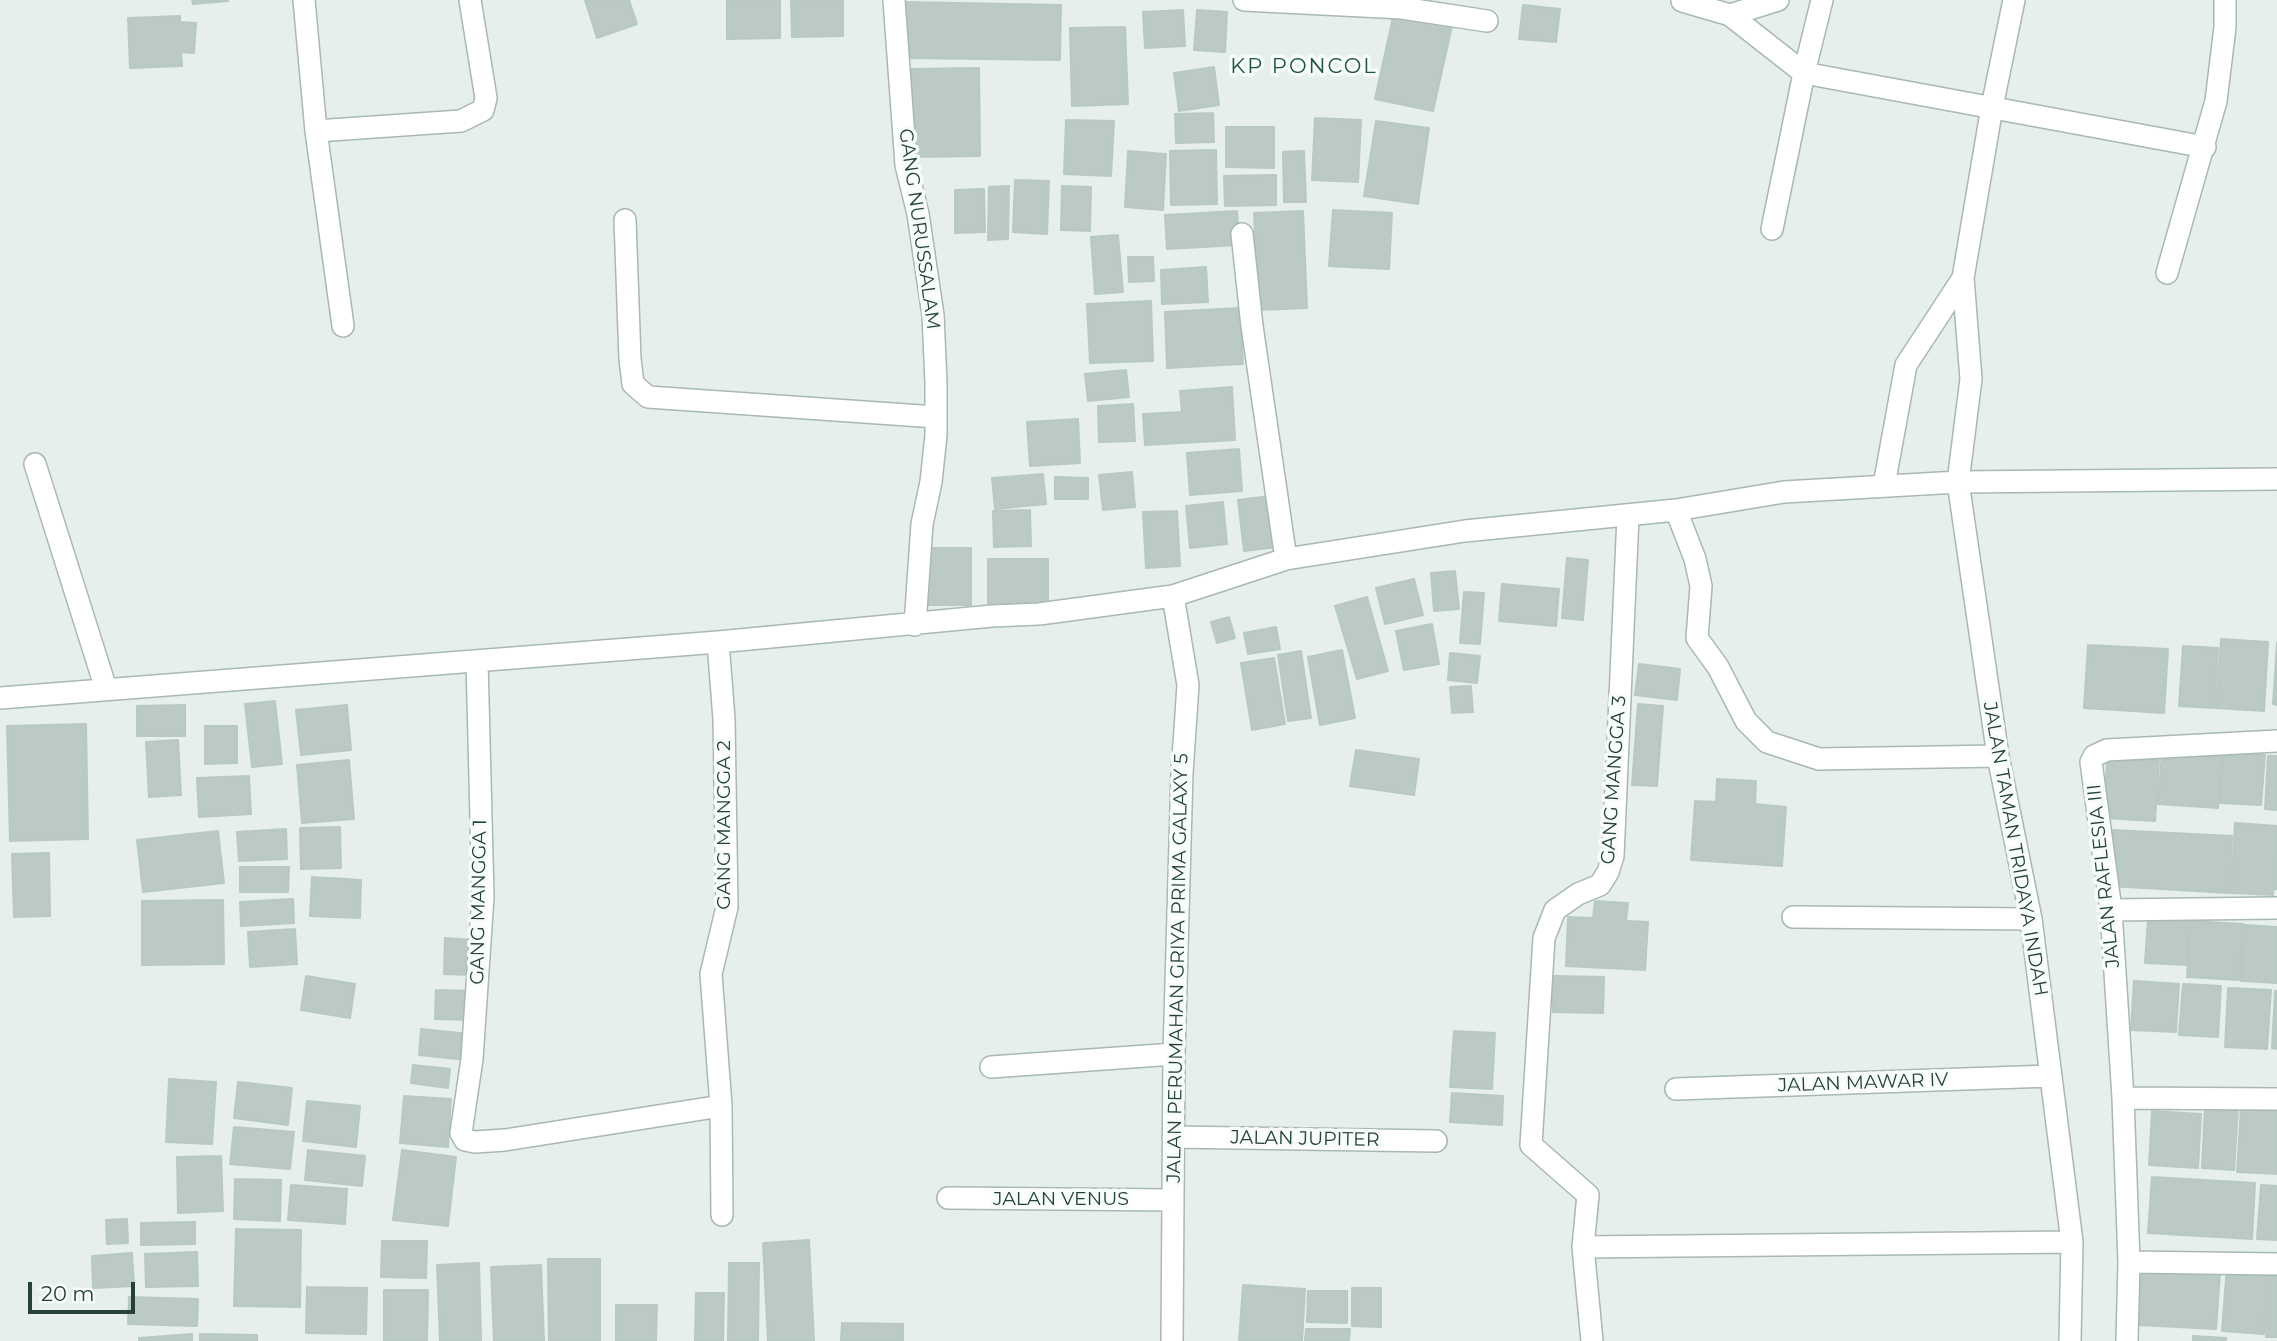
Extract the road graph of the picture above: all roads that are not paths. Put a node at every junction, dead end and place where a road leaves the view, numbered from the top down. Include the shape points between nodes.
1 (304, 0) edge
2 (470, 0) edge
3 (894, 0) edge
4 (1244, 0) edge
5 (1778, 0) edge
6 (1822, 0) edge
7 (2014, 0) edge
8 (2225, 0) edge
9 (1682, 1) edge
10 (1730, 15) junction
11 (1487, 21) dead end
12 (1804, 73) junction
13 (1992, 107) junction
14 (316, 131) junction
15 (2205, 147) junction
16 (625, 220) dead end
17 (1772, 229) dead end
18 (1242, 234) dead end
19 (2167, 273) dead end
20 (1964, 278) junction
21 (343, 326) dead end
22 (936, 417) junction
23 (35, 464) dead end
24 (2277, 480) edge
25 (1958, 482) junction
26 (1884, 485) junction
27 (1676, 510) junction
28 (1628, 516) junction
29 (1286, 559) junction
30 (1174, 596) junction
31 (915, 625) junction
32 (718, 642) junction
33 (477, 661) junction
34 (106, 690) junction
35 (0, 698) edge
36 (2277, 741) edge
37 (1998, 756) junction
38 (2277, 908) edge
39 (2111, 910) junction
40 (1793, 917) dead end
41 (2031, 919) junction
42 (1174, 1054) junction
43 (991, 1067) dead end
44 (2050, 1076) junction
45 (1676, 1089) dead end
46 (2123, 1098) junction
47 (2277, 1099) edge
48 (721, 1107) junction
49 (1173, 1137) junction
50 (1436, 1141) dead end
51 (948, 1198) dead end
52 (1173, 1200) junction
53 (722, 1215) dead end
54 (2072, 1242) junction
55 (1583, 1247) junction
56 (2129, 1262) junction
57 (2277, 1264) edge
58 (1172, 1341) edge
59 (1592, 1341) edge
60 (2070, 1341) edge
61 (2127, 1341) edge

1 - 14 street
2 - 14 street via 486,98 483,110 461,121
3 - 22 street, GANG NURUSSALAM via 906,166 933,315
4 - 11 street via 1402,8
5 - 10 street
6 - 12 street
7 - 13 street
8 - 15 street via 2216,101
9 - 10 street
10 - 12 street
12 - 13 street
12 - 17 street
13 - 15 street
13 - 20 street
14 - 21 street
15 - 19 street
16 - 22 street via 633,384 649,397
18 - 29 street
20 - 25 street, JALAN TAMAN TRIDAYA INDAH via 1971,379
20 - 26 street via 1906,365
22 - 31 street, GANG NURUSSALAM
23 - 34 street
24 - 25 street
25 - 26 street
25 - 37 street, JALAN TAMAN TRIDAYA INDAH
26 - 27 street via 1784,492
27 - 28 street
27 - 37 street via 1701,586 1697,638 1746,721 1767,742 1819,759
28 - 29 street via 1465,531
28 - 55 street, GANG MANGGA 3 via 1613,856 1600,885 1555,910 1544,938 1539,994 1531,1145 1588,1195
29 - 30 street
30 - 31 street
30 - 42 street, JALAN PERUMAHAN GRIYA PRIMA GALAXY 5 via 1188,685
31 - 32 street
32 - 33 street
32 - 48 street, GANG MANGGA 2 via 727,907 711,974
33 - 34 street
33 - 48 street, GANG MANGGA 1 via 482,897 472,1059 461,1133 465,1140 475,1142 505,1140
34 - 35 street
36 - 39 street, JALAN RAFLESIA III via 2117,749 2094,756 2091,762
37 - 41 street, JALAN TAMAN TRIDAYA INDAH
38 - 39 street
39 - 46 street, JALAN RAFLESIA III
40 - 41 street
41 - 44 street, JALAN TAMAN TRIDAYA INDAH
42 - 43 street
42 - 49 street, JALAN PERUMAHAN GRIYA PRIMA GALAXY 5
44 - 45 street, JALAN MAWAR IV
44 - 54 street, JALAN TAMAN TRIDAYA INDAH
46 - 47 street
46 - 56 street, JALAN RAFLESIA III
48 - 53 street, GANG MANGGA 2
49 - 50 street, JALAN JUPITER
49 - 52 street, JALAN PERUMAHAN GRIYA PRIMA GALAXY 5
51 - 52 street, JALAN VENUS
52 - 58 street, JALAN PERUMAHAN GRIYA PRIMA GALAXY 5
54 - 55 street
54 - 60 street, JALAN TAMAN TRIDAYA INDAH
55 - 59 street
56 - 57 street
56 - 61 street, JALAN RAFLESIA III

